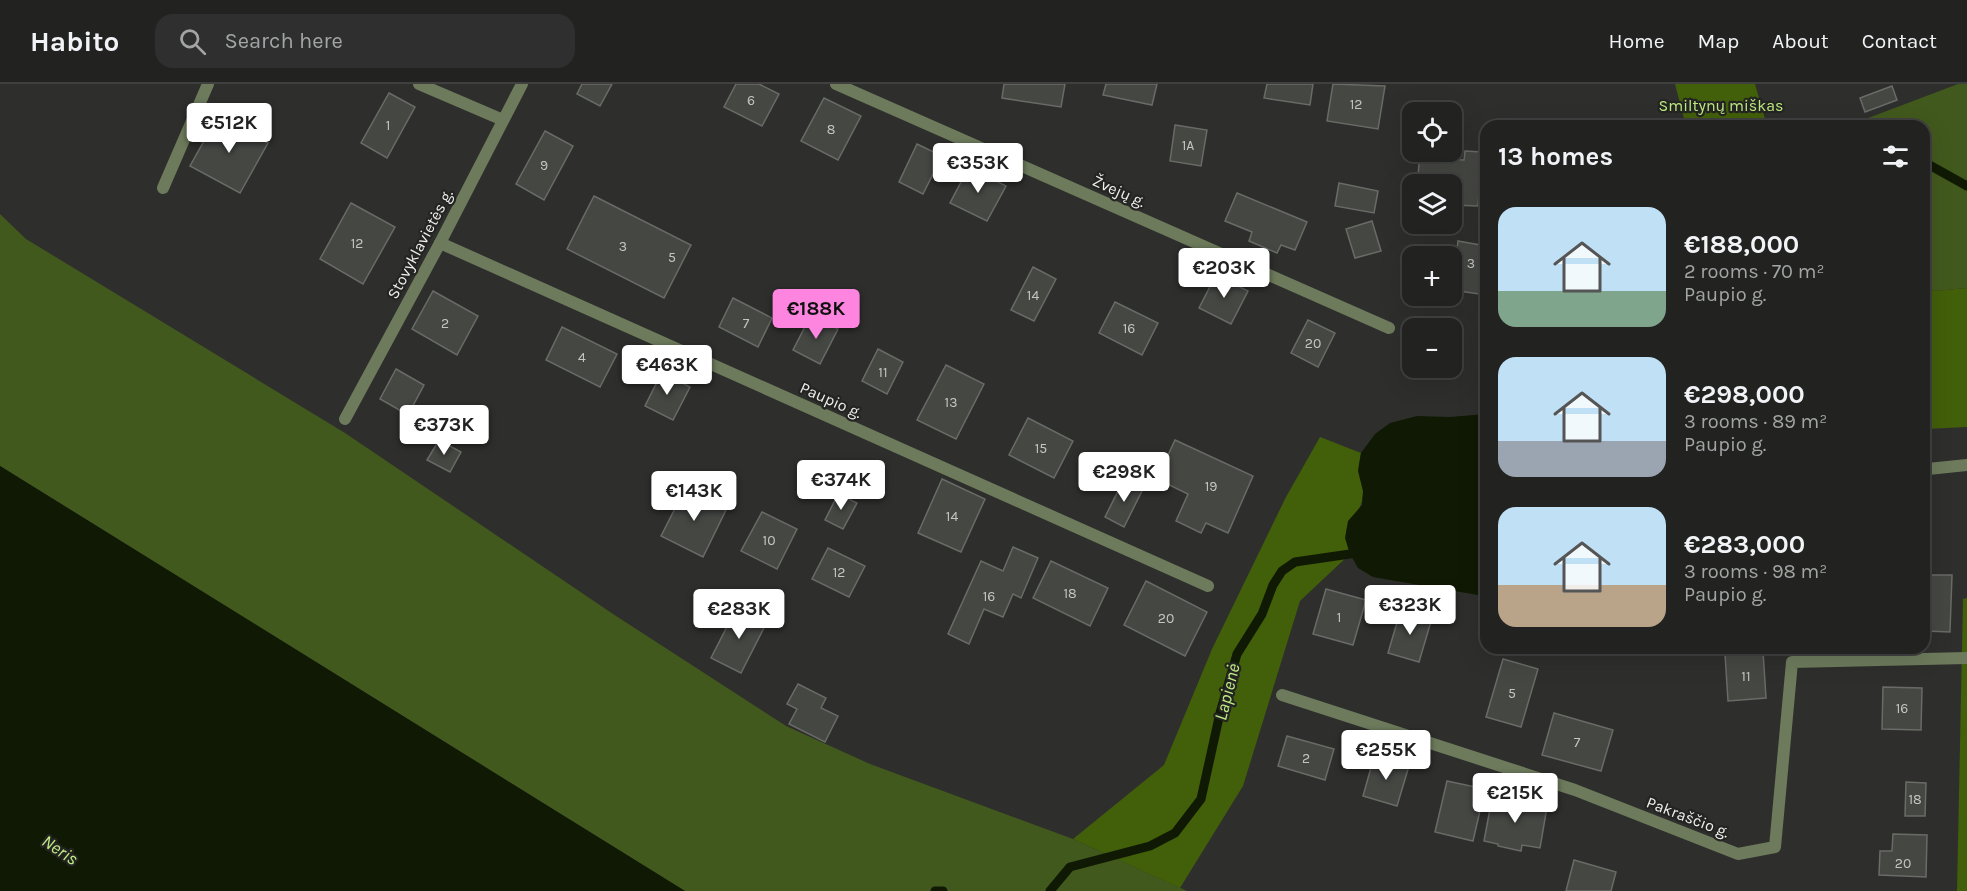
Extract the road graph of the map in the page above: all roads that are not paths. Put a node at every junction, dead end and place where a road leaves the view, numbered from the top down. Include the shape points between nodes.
1 (208, 84) edge
2 (419, 84) edge
3 (522, 84) edge
4 (836, 84) edge
5 (502, 120) junction
6 (163, 188) dead end
7 (440, 243) junction
8 (1389, 328) dead end
9 (345, 419) dead end
10 (1967, 465) edge
11 (1930, 469) edge
12 (1208, 586) dead end
13 (1967, 658) edge
14 (1282, 695) dead end

1 - 6 street
2 - 5 street
3 - 5 street, Stovyklavietės g.
4 - 8 street, Žvejų g.
5 - 7 street, Stovyklavietės g.
7 - 9 street, Stovyklavietės g.
7 - 12 street, Paupio g.
10 - 11 street
13 - 14 street, Pakraščio g. via 1792,662 1775,847 1738,854 1575,790

